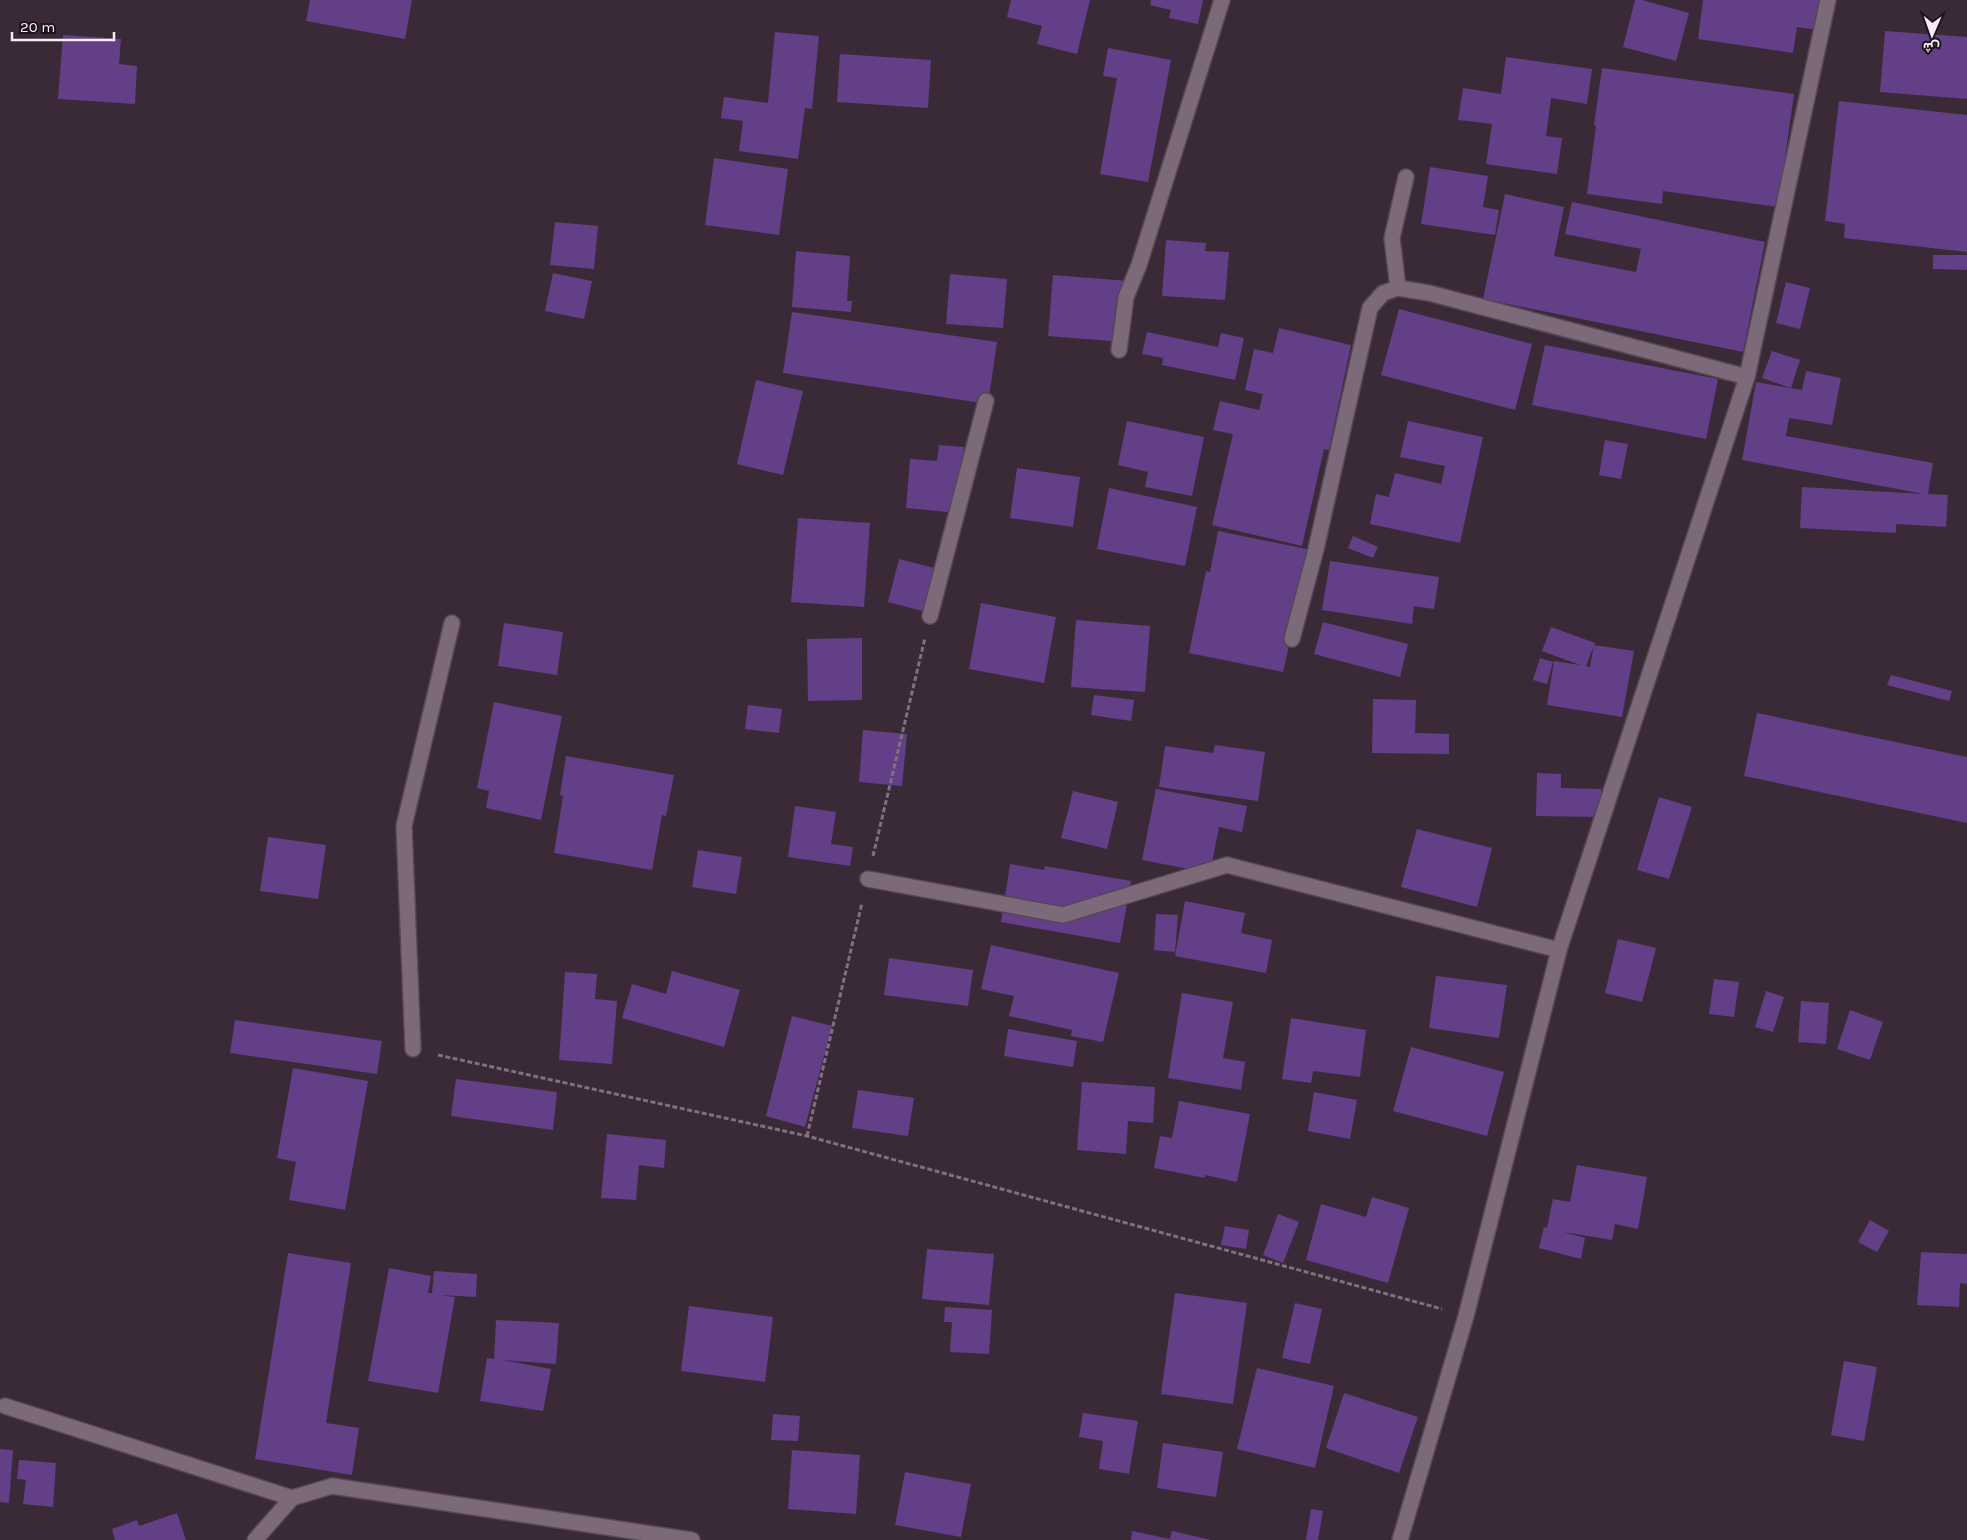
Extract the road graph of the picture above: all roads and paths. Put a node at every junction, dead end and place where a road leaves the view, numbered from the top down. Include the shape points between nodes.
1 (1222, 0) edge
2 (1828, 0) edge
3 (1406, 177) dead end
4 (1398, 288) junction
5 (1119, 350) dead end
6 (1747, 376) junction
7 (986, 401) dead end
8 (930, 616) dead end
9 (452, 623) dead end
10 (1292, 639) dead end
11 (868, 878) dead end
12 (1559, 950) junction
13 (413, 1050) joint
14 (1466, 1316) junction
15 (5, 1406) dead end
16 (292, 1498) junction
17 (255, 1540) edge
18 (692, 1540) edge
19 (1400, 1540) edge

1 - 5 street via 1139,265 1126,296
2 - 6 street
3 - 4 street via 1392,238
4 - 6 street via 1429,293
4 - 10 street via 1383,293 1370,308 1316,549
6 - 12 street
7 - 8 street
9 - 13 street via 404,826
11 - 12 street via 1063,915 1227,865
12 - 14 street
13 - 14 path via 807,1136
14 - 19 street
15 - 16 street
16 - 17 street
16 - 18 street via 332,1486

